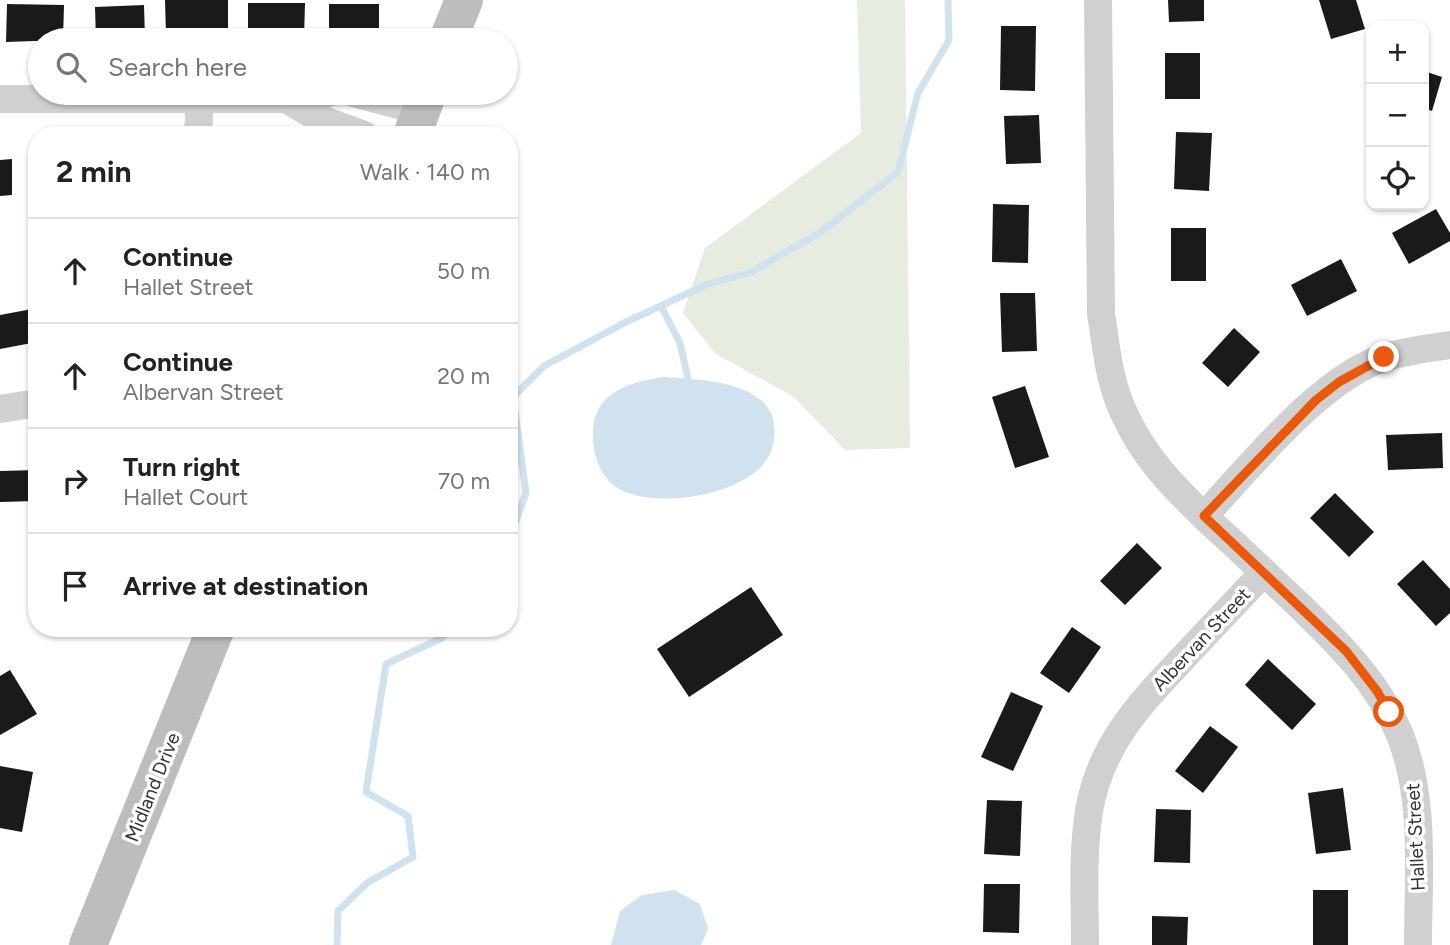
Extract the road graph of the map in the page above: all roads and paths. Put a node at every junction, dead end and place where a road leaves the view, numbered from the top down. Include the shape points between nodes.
1 (464, 0) edge
2 (1098, 0) edge
3 (453, 28) edge
4 (0, 99) edge
5 (28, 99) edge
6 (200, 105) edge
7 (296, 105) edge
8 (394, 105) edge
9 (421, 113) edge
10 (198, 126) edge
11 (340, 126) edge
12 (1450, 345) edge
13 (28, 404) edge
14 (0, 409) edge
15 (1204, 516) junction
16 (1264, 572) junction
17 (212, 637) edge
18 (88, 945) edge
19 (1085, 945) edge
20 (1418, 945) edge

1 - 3 street
2 - 15 street, Albervan Street via 1101,313 1108,363 1123,411 1149,458
4 - 5 street
6 - 10 street
7 - 11 street
8 - 9 street
12 - 15 street via 1384,357 1339,382
13 - 14 street
15 - 16 street, Albervan Street
16 - 19 street, Albervan Street via 1135,709 1108,752 1089,810
16 - 20 street, Hallet Street via 1346,651 1377,691 1400,735 1413,781
17 - 18 street, Midland Drive

